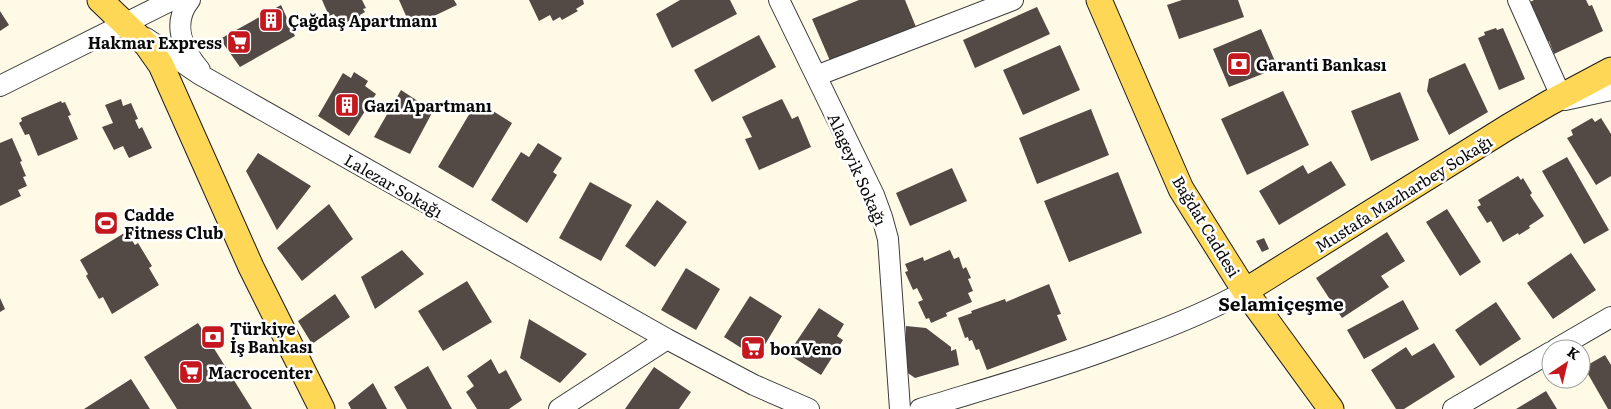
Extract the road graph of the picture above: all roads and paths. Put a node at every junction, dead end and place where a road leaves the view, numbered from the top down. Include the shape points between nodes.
1 (100, 0) edge
2 (172, 0) edge
3 (190, 0) edge
4 (779, 0) edge
5 (1013, 0) edge
6 (1099, 0) edge
7 (1518, 0) edge
8 (126, 24) junction
9 (1611, 70) edge
10 (816, 76) junction
11 (208, 79) junction
12 (0, 86) edge
13 (1611, 90) edge
14 (1555, 100) junction
15 (1245, 291) junction
16 (1611, 317) edge
17 (667, 339) junction
18 (1573, 339) edge
19 (1541, 358) edge
20 (322, 409) edge
21 (558, 409) edge
22 (809, 409) edge
23 (900, 409) edge
24 (920, 409) edge
25 (1331, 409) edge
26 (1452, 409) edge

1 - 8 main road
2 - 8 street
3 - 11 street via 182,13 181,35 188,54
4 - 10 street, Alageyik Sokağı
5 - 10 street
6 - 15 main road, Bağdat Caddesi via 1181,189
7 - 14 street
8 - 11 street, Lalezar Sokağı
8 - 12 street
8 - 20 main road via 153,52 165,71 248,260
9 - 14 main road, Mustafa Mazharbey Sokağı
10 - 23 street, Alageyik Sokağı via 874,195 885,226
11 - 17 street, Lalezar Sokağı
13 - 14 street
14 - 15 main road, Mustafa Mazharbey Sokağı
15 - 24 street via 1182,322 1052,369
15 - 25 main road, Bağdat Caddesi
16 - 18 street
17 - 21 street
17 - 22 street, Lalezar Sokağı via 754,385
19 - 26 street

